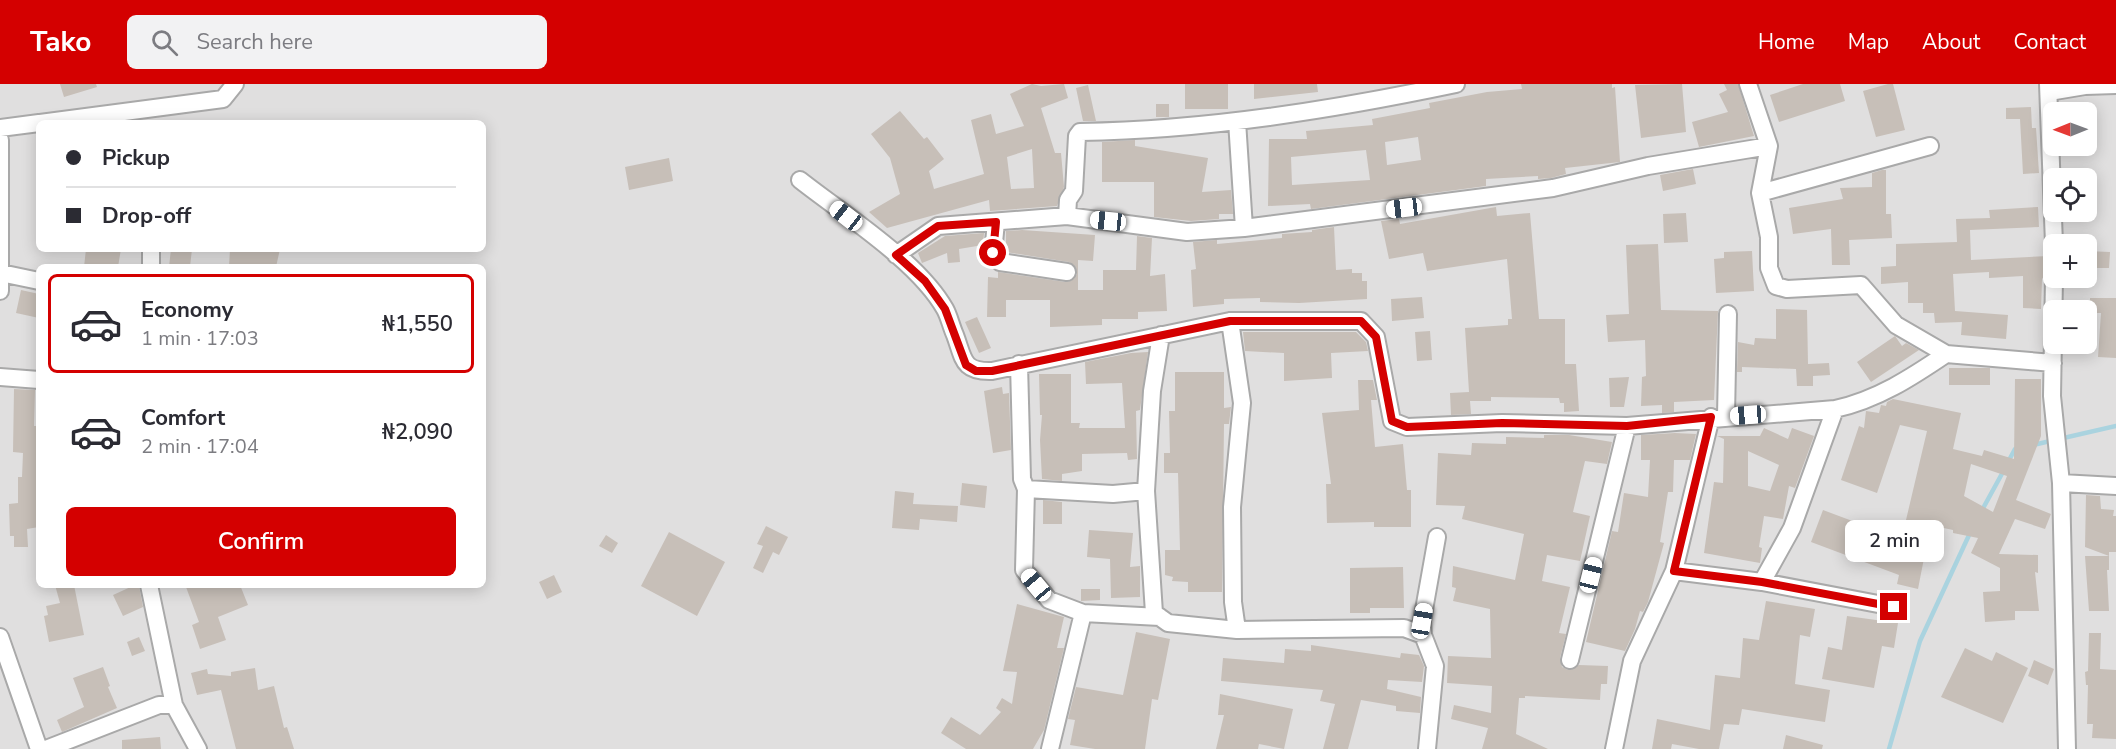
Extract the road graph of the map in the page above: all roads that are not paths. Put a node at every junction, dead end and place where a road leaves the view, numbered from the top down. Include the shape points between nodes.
1 (235, 84) edge
2 (1456, 84) edge
3 (1748, 84) edge
4 (2116, 85) edge
5 (2048, 88) edge
6 (151, 116) edge
7 (87, 120) edge
8 (1237, 121) junction
9 (36, 123) edge
10 (0, 128) edge
11 (0, 140) edge
12 (1769, 146) junction
13 (1930, 146) dead end
14 (800, 180) dead end
15 (1760, 192) junction
16 (1067, 216) junction
17 (996, 222) junction
18 (1244, 228) junction
19 (2054, 234) edge
20 (896, 255) junction
21 (1067, 272) dead end
22 (1, 273) edge
23 (36, 280) edge
24 (2054, 288) edge
25 (0, 291) edge
26 (1728, 314) dead end
27 (1230, 321) junction
28 (1161, 335) junction
29 (1946, 354) junction
30 (2053, 363) junction
31 (1019, 364) junction
32 (0, 377) edge
33 (36, 380) edge
34 (1835, 409) junction
35 (1718, 417) junction
36 (1627, 426) junction
37 (2061, 483) junction
38 (2116, 486) edge
39 (1026, 489) junction
40 (1146, 491) junction
41 (1437, 537) dead end
42 (1674, 571) junction
43 (1762, 582) junction
44 (150, 588) edge
45 (1894, 607) dead end
46 (1083, 613) junction
47 (1160, 617) junction
48 (1237, 630) junction
49 (1423, 636) junction
50 (0, 637) edge
51 (1570, 660) dead end
52 (174, 705) junction
53 (39, 749) edge
54 (46, 749) edge
55 (198, 749) edge
56 (1050, 749) edge
57 (1427, 749) edge
58 (1614, 749) edge
59 (2067, 749) edge

1 - 6 street via 223,99
2 - 8 street
3 - 12 street
4 - 5 street
5 - 19 street
6 - 7 street
8 - 16 street via 1080,132 1074,191 1068,200
8 - 18 street
9 - 10 street
11 - 22 street
12 - 15 street
12 - 18 street via 1648,166 1552,188
13 - 15 street
14 - 20 street
15 - 29 street via 1776,286 1861,285 1896,325
16 - 17 street
16 - 18 street via 1187,232
17 - 20 street via 938,226
17 - 21 street via 993,253 1000,262
20 - 31 street via 925,281 945,309 966,365 976,371 992,371
22 - 23 street
22 - 25 street
24 - 30 street
26 - 35 street
27 - 28 street
27 - 36 street via 1361,321 1376,337 1392,421 1407,427 1502,423
27 - 48 street via 1242,404 1232,507
28 - 31 street
28 - 40 street via 1152,391
29 - 30 street
29 - 34 street via 1862,403
30 - 37 street
31 - 39 street via 1022,479
32 - 33 street
34 - 35 street
34 - 43 street via 1792,528
35 - 36 street
35 - 42 street
36 - 51 street
37 - 38 street
37 - 59 street
39 - 40 street via 1113,494
39 - 46 street via 1024,570 1048,600
40 - 47 street via 1154,613
41 - 49 street via 1422,621
42 - 43 street
42 - 58 street via 1632,661
43 - 45 street
44 - 52 street
46 - 47 street
46 - 56 street
47 - 48 street via 1168,623
48 - 49 street via 1404,628
49 - 57 street via 1436,666
50 - 53 street
52 - 54 street via 159,705
52 - 55 street

